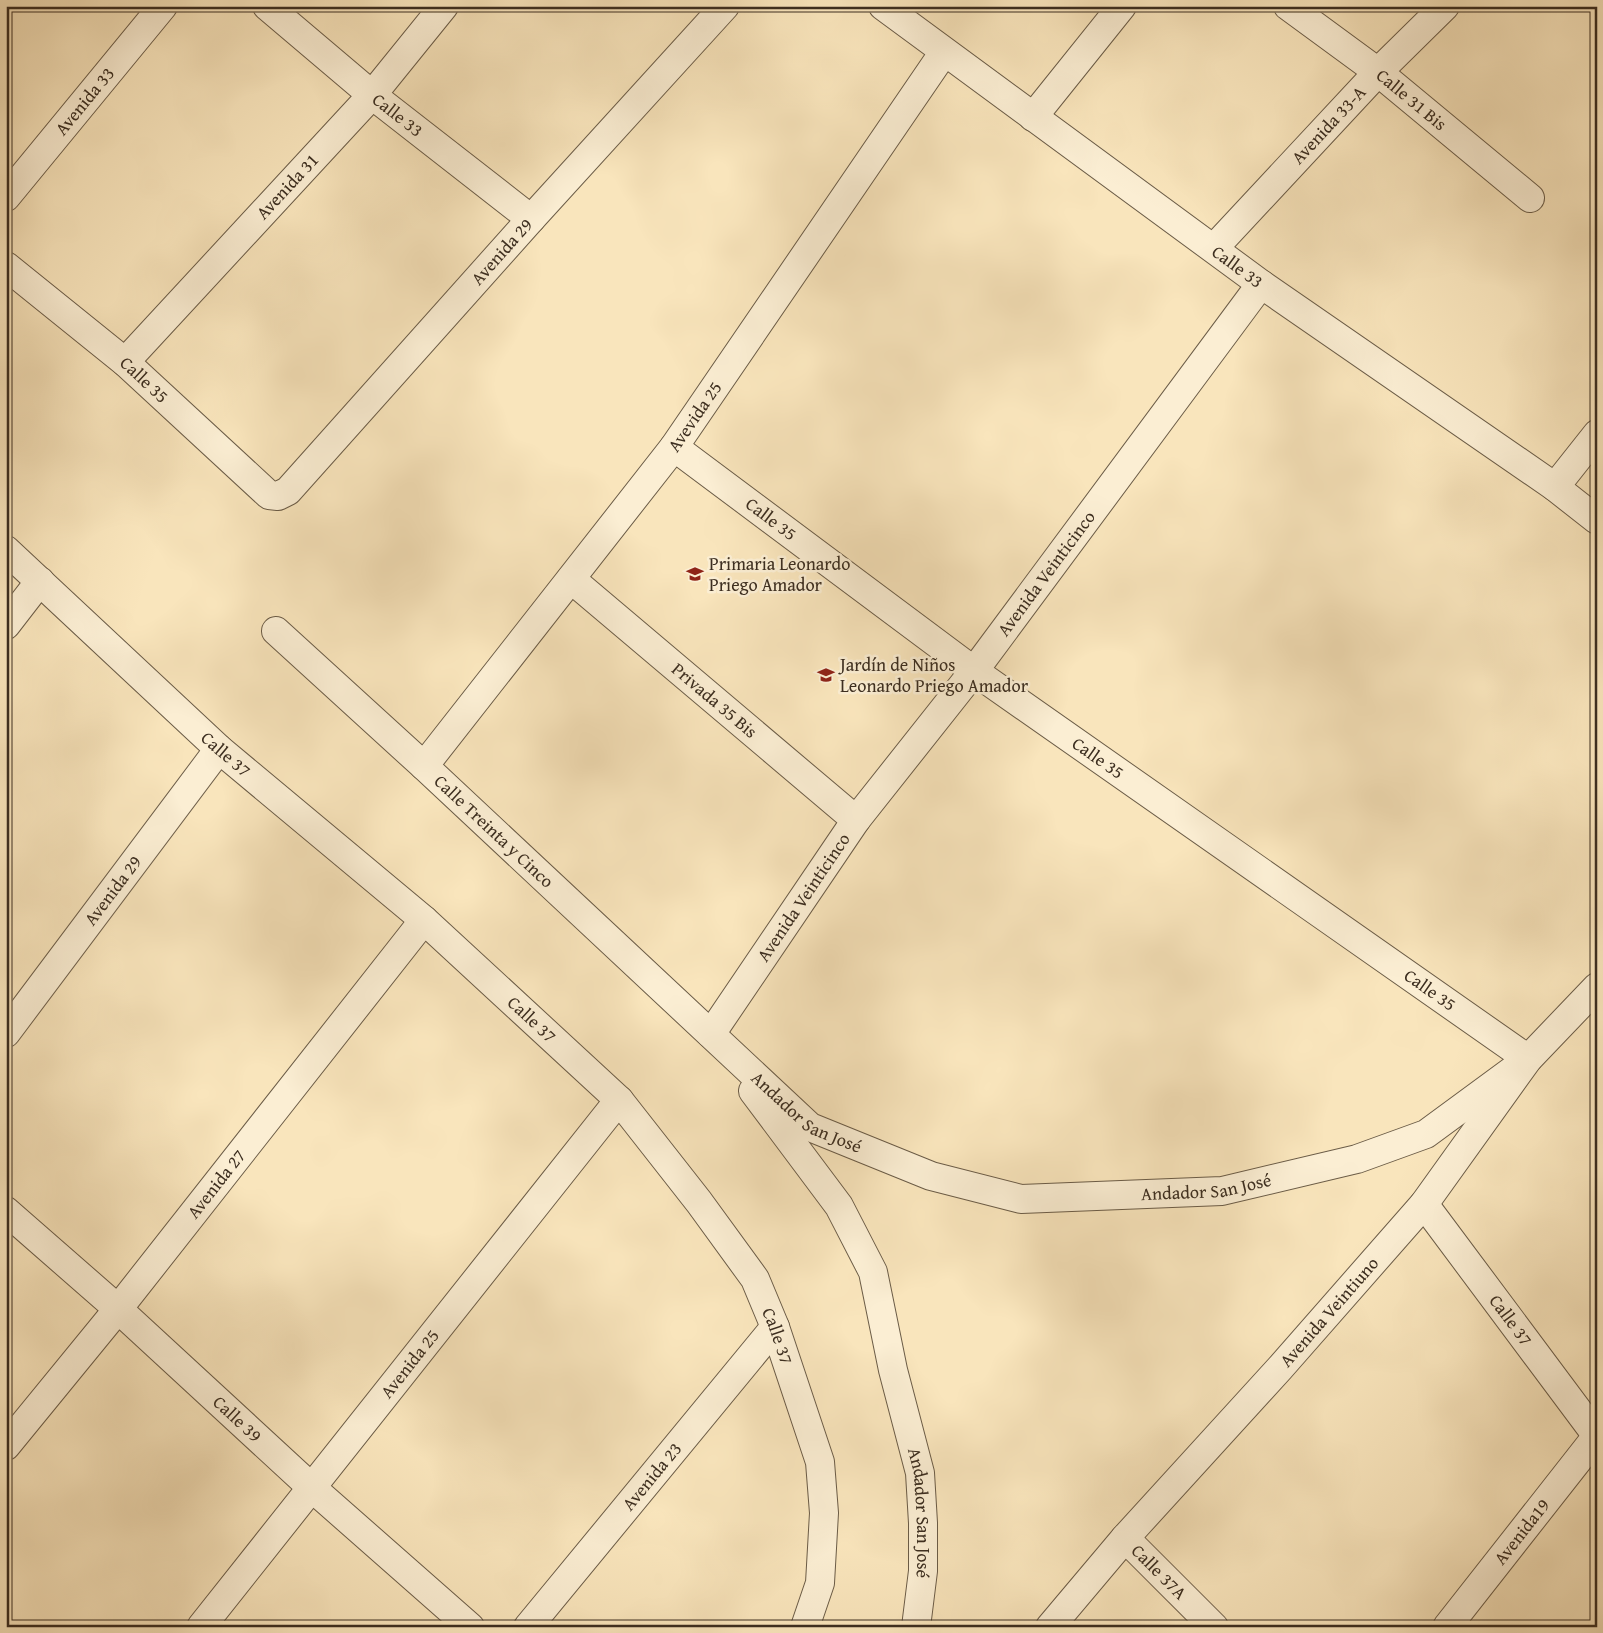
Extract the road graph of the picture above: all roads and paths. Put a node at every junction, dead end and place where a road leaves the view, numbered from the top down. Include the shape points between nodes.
1 (163, 6) edge
2 (267, 6) edge
3 (444, 6) edge
4 (725, 6) edge
5 (883, 6) edge
6 (1122, 6) edge
7 (1288, 6) edge
8 (1445, 6) edge
9 (944, 52) junction
10 (1378, 72) junction
11 (372, 95) junction
12 (1033, 116) junction
13 (6, 197) edge
14 (1530, 198) dead end
15 (531, 218) junction
16 (1214, 248) junction
17 (6, 266) edge
18 (1261, 284) junction
19 (125, 362) junction
20 (1597, 434) edge
21 (674, 447) junction
22 (1555, 487) junction
23 (278, 496) joint
24 (1597, 520) edge
25 (6, 550) edge
26 (571, 579) junction
27 (40, 581) junction
28 (6, 625) edge
29 (276, 630) dead end
30 (974, 671) junction
31 (219, 749) junction
32 (424, 766) junction
33 (856, 820) junction
34 (424, 920) junction
35 (1597, 987) edge
36 (6, 1032) edge
37 (711, 1034) junction
38 (1528, 1059) junction
39 (619, 1100) junction
40 (1424, 1204) junction
41 (6, 1211) edge
42 (118, 1309) junction
43 (775, 1327) junction
44 (1597, 1436) edge
45 (6, 1446) edge
46 (311, 1487) junction
47 (1125, 1538) junction
48 (201, 1627) edge
49 (470, 1627) edge
50 (528, 1627) edge
51 (805, 1627) edge
52 (916, 1627) edge
53 (1050, 1627) edge
54 (1214, 1627) edge
55 (1448, 1627) edge

1 - 13 street, Avenida 33
2 - 11 street, Calle 33
3 - 11 street, Avenida 31
4 - 15 street, Avenida 29
5 - 9 street, Calle 33
6 - 12 street
7 - 10 street, Calle 31 Bis
8 - 10 street, Avenida 33-A
9 - 12 street, Calle 33
9 - 21 street, Avevida 25
10 - 14 street, Calle 31 Bis
10 - 16 street, Avenida 33-A
11 - 15 street, Calle 33
11 - 19 street, Avenida 31
12 - 16 street, Calle 33
15 - 23 street, Avenida 29 via 288,491
16 - 18 street, Calle 33
17 - 19 street, Calle 35
18 - 22 street, Calle 33
18 - 30 street, Avenida Veinticinco
19 - 23 street, Calle 35 via 269,495
20 - 22 street
21 - 26 street, Avevida 25
21 - 30 street, Calle 35
22 - 24 street, Calle 33
25 - 27 street, Calle 37
26 - 32 street, Avevida 25
26 - 33 street, Privada 35 Bis
27 - 28 street
27 - 31 street, Calle 37
29 - 32 street, Calle Treinta y Cinco
30 - 33 street, Avenida Veinticinco
30 - 38 street, Calle 35
31 - 34 street, Calle 37
31 - 36 street, Avenida 29
32 - 37 street, Calle Treinta y Cinco
33 - 37 street, Avenida Veinticinco
34 - 39 street, Calle 37
34 - 42 street, Avenida 27
35 - 38 street, Avenida Veintiuno
37 - 38 street, Andador San José via 810,1127 931,1176 1021,1199 1222,1191 1357,1159 1426,1134
37 - 52 street, Andador San José via 839,1206 873,1272 893,1370 920,1474 923,1570
38 - 40 street, Avenida Veintiuno
39 - 43 street, Calle 37 via 755,1279
39 - 46 street, Avenida 25
40 - 44 street, Calle 37
40 - 47 street, Avenida Veintiuno
41 - 42 street, Calle 39
42 - 45 street, Avenida 27
42 - 46 street, Calle 39
43 - 50 street, Avenida 23
43 - 51 street, Calle 37 via 820,1462 824,1513 820,1583
44 - 55 street, Avenida19
46 - 48 street, Avenida 25
46 - 49 street, Calle 39
47 - 53 street, Avenida Veintiuno
47 - 54 street, Calle 37A

